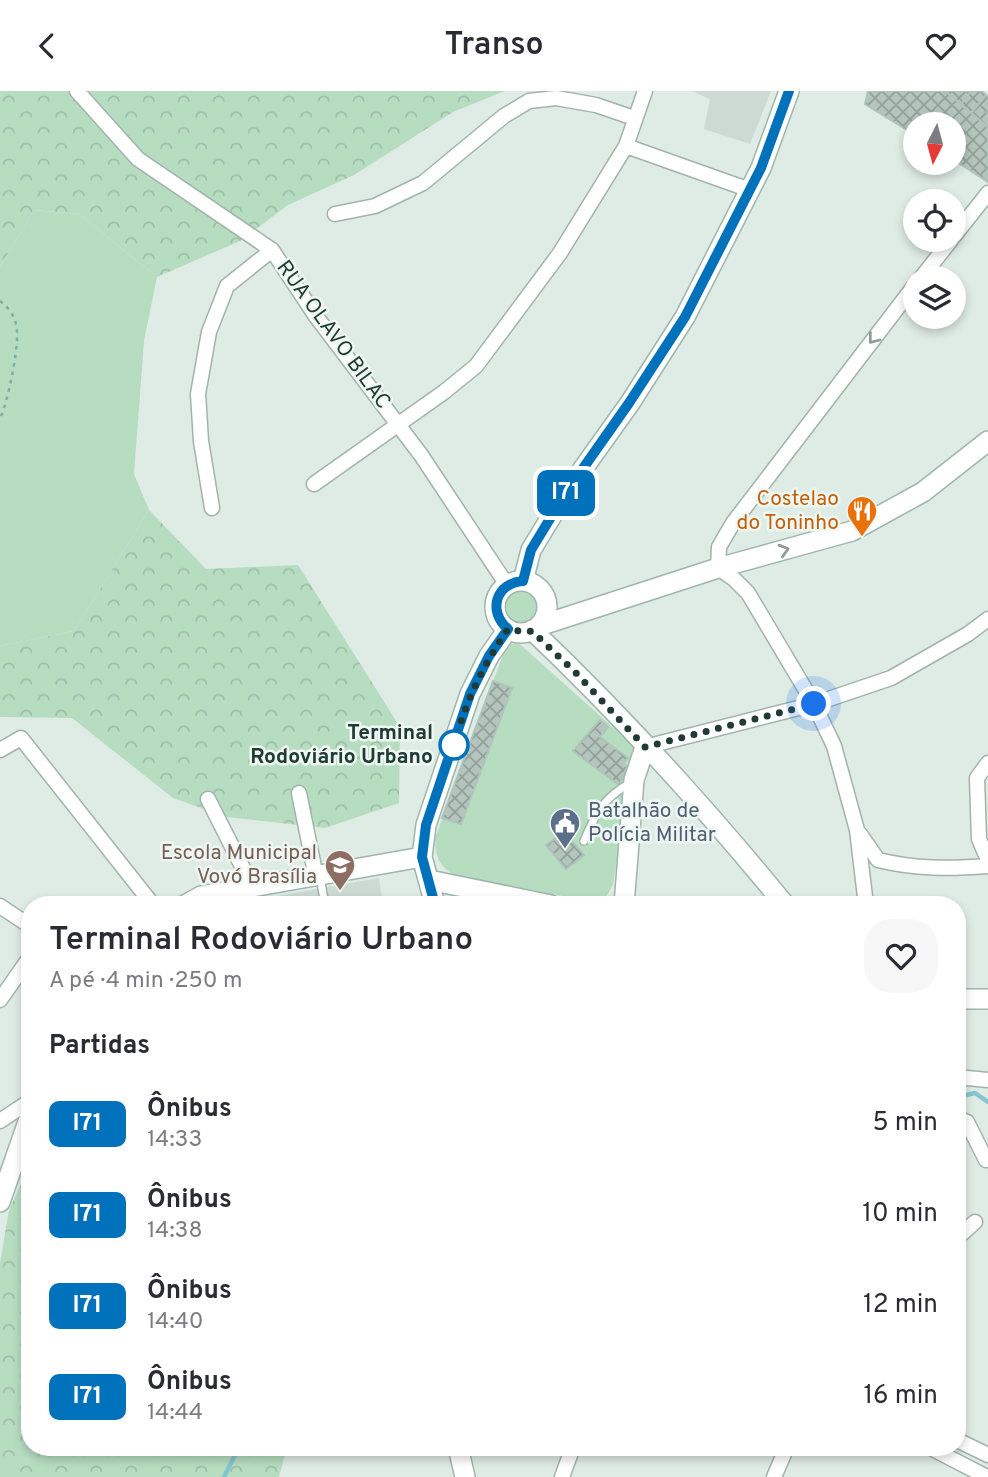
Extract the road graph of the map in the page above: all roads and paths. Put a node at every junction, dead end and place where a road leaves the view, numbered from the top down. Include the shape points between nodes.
1 (77, 91) edge
2 (645, 91) edge
3 (789, 91) edge
4 (634, 118) junction
5 (626, 146) junction
6 (750, 190) junction
7 (988, 193) edge
8 (335, 214) dead end
9 (966, 220) edge
10 (272, 250) junction
11 (941, 252) edge
12 (930, 266) edge
13 (0, 301) edge
14 (903, 301) edge
15 (0, 419) edge
16 (398, 423) junction
17 (988, 441) edge
18 (314, 484) dead end
19 (212, 507) dead end
20 (718, 568) junction
21 (515, 583) junction
22 (547, 603) junction
23 (593, 607) junction
24 (988, 619) edge
25 (535, 628) junction
26 (508, 629) junction
27 (814, 704) junction
28 (645, 747) junction
29 (0, 750) edge
30 (988, 764) edge
31 (634, 780) junction
32 (299, 793) dead end
33 (208, 799) dead end
34 (857, 830) junction
35 (584, 841) dead end
36 (422, 857) junction
37 (988, 860) edge
38 (988, 866) edge
39 (318, 876) junction
40 (429, 880) junction
41 (253, 888) junction
42 (146, 896) edge
43 (220, 896) edge
44 (324, 896) edge
45 (433, 896) edge
46 (507, 896) edge
47 (625, 896) edge
48 (777, 896) edge
49 (865, 896) edge
50 (0, 906) edge
51 (21, 920) edge
52 (21, 970) edge
53 (966, 999) edge
54 (988, 999) edge
55 (0, 1000) edge
56 (966, 1078) edge
57 (988, 1080) edge
58 (21, 1107) edge
59 (0, 1121) edge
60 (966, 1122) edge
61 (21, 1142) edge
62 (986, 1160) dead end
63 (0, 1202) edge
64 (975, 1222) dead end
65 (966, 1230) edge
66 (966, 1444) edge
67 (988, 1455) edge
68 (460, 1456) edge
69 (570, 1456) edge
70 (783, 1456) edge
71 (943, 1456) edge
72 (969, 1473) edge
73 (465, 1477) edge
74 (562, 1477) edge
75 (774, 1477) edge
76 (987, 1477) edge

1 - 10 street via 138,159
2 - 4 street
3 - 6 street
4 - 5 street
4 - 8 street via 555,98 529,101 423,183 376,206
5 - 6 street
5 - 16 street via 560,253 476,366
6 - 21 street via 685,317 565,494
7 - 9 street
10 - 16 street, RUA OLAVO BILAC via 315,316
10 - 19 street, RUA OLAVO BILAC via 227,286 209,332 198,394
11 - 12 street
13 - 15 path via 16,325 10,388
14 -> 20 street via 733,523 719,547
16 - 18 street
16 - 21 street, RUA OLAVO BILAC via 468,525
20 -> 17 street via 852,531 923,492
20 - 23 street
20 - 27 street via 748,593
21 - 22 street via 539,588
21 - 26 street via 496,599 495,608
22 - 23 street
22 - 25 street via 547,612
23 - 25 street
24 - 27 street via 891,678
25 - 26 street via 524,632
25 - 28 street
26 - 36 street via 470,694 426,825
27 - 28 street
27 - 34 street via 834,745
28 - 31 street
28 - 48 street via 688,789
29 - 42 street via 21,738
30 - 37 street via 977,778 979,839
31 - 35 lane via 596,812
31 - 47 street
32 - 39 street
33 - 41 street
34 - 38 street via 878,860 909,868
34 - 49 street
36 - 39 street
36 - 40 street
39 - 41 street
39 - 44 lane
40 - 45 street
40 - 46 street
41 - 43 street
50 - 51 street
52 - 55 street
53 - 54 street
56 - 57 street
58 - 59 street
60 - 62 street
61 - 63 street
64 - 65 street
66 - 67 street
68 - 73 street
69 - 74 street
70 - 75 street
71 - 72 street
72 - 76 street

